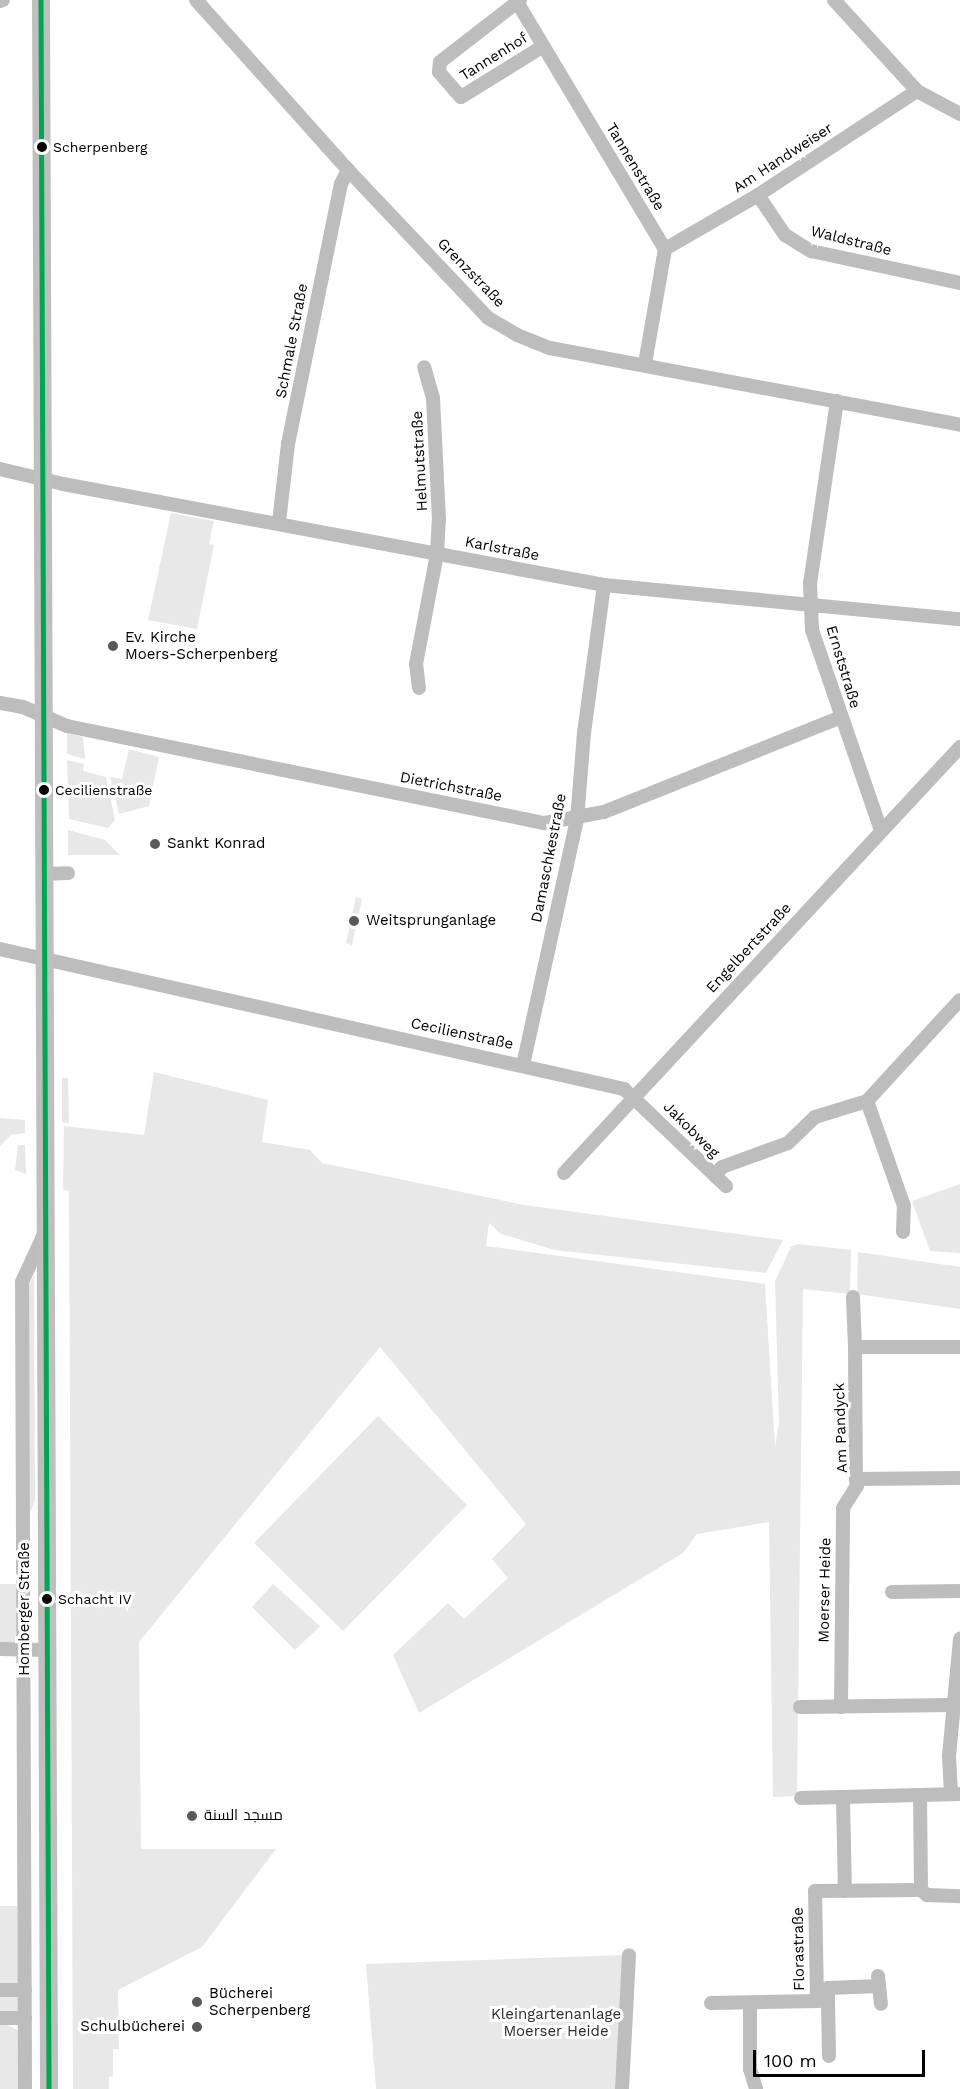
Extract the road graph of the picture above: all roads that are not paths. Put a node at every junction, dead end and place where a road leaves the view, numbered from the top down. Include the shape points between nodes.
1 (41, 0) edge
2 (196, 0) edge
3 (834, 0) edge
4 (518, 1) edge
5 (542, 46) junction
6 (917, 91) junction
7 (960, 114) edge
8 (348, 170) junction
9 (758, 195) junction
10 (665, 249) junction
11 (960, 283) edge
12 (645, 364) junction
13 (424, 367) dead end
14 (837, 401) junction
15 (960, 425) edge
16 (0, 469) edge
17 (42, 478) junction
18 (279, 522) junction
19 (437, 554) junction
20 (604, 585) junction
21 (810, 603) junction
22 (960, 619) edge
23 (419, 688) dead end
24 (0, 703) edge
25 (43, 716) junction
26 (841, 717) junction
27 (960, 747) edge
28 (577, 820) junction
29 (881, 830) junction
30 (68, 873) dead end
31 (43, 874) junction
32 (0, 949) edge
33 (44, 958) junction
34 (958, 1008) edge
35 (523, 1065) junction
36 (633, 1096) junction
37 (867, 1101) junction
38 (564, 1173) dead end
39 (715, 1176) junction
40 (726, 1186) dead end
41 (45, 1232) junction
42 (903, 1232) dead end
43 (854, 1297) dead end
44 (855, 1347) junction
45 (960, 1347) edge
46 (960, 1478) edge
47 (856, 1479) junction
48 (960, 1591) edge
49 (892, 1592) dead end
50 (960, 1639) edge
51 (0, 1649) edge
52 (26, 1649) junction
53 (46, 1650) junction
54 (952, 1705) junction
55 (800, 1707) dead end
56 (841, 1707) junction
57 (955, 1794) edge
58 (920, 1796) junction
59 (801, 1798) dead end
60 (843, 1798) junction
61 (921, 1890) junction
62 (845, 1891) junction
63 (960, 1896) edge
64 (629, 1954) dead end
65 (0, 1990) edge
66 (25, 1990) junction
67 (822, 2001) junction
68 (711, 2003) dead end
69 (750, 2004) junction
70 (881, 2004) dead end
71 (0, 2018) edge
72 (25, 2018) junction
73 (829, 2056) dead end
74 (25, 2089) edge
75 (49, 2089) edge
76 (622, 2089) edge
77 (756, 2089) edge

1 - 17 main road, Homberger Straße
2 - 8 street, Grenzstraße
3 - 6 street
4 - 5 street, Tannenstraße
4 - 5 street, Tannenhof via 440,62 438,72 461,96
5 - 10 street, Tannenstraße
6 - 7 street
6 - 9 street, Am Handweiser
8 - 12 street, Grenzstraße via 488,318 550,348
8 - 18 street, Schmale Straße via 341,184 288,444
9 - 10 street, Am Handweiser
9 - 11 street, Waldstraße via 785,235 811,251
10 - 12 street
12 - 14 street, Grenzstraße
13 - 19 street, Helmutstraße via 433,398
14 - 15 street, Grenzstraße
14 - 21 street, Ernststraße
16 - 17 street, Karlstraße
17 - 18 street, Karlstraße
17 - 25 main road, Homberger Straße
18 - 19 street, Karlstraße
19 - 20 street, Karlstraße
19 - 23 street, Helmutstraße via 416,664
20 - 21 street, Karlstraße
20 - 28 street, Damaschkestraße
21 - 22 street, Karlstraße
21 - 26 street, Ernststraße via 813,630
24 - 25 street, Dietrichstraße
25 - 28 street, Dietrichstraße via 66,726 545,823
25 - 31 main road, Homberger Straße
26 - 28 street, Dietrichstraße
26 - 29 street, Ernststraße
27 - 29 street, Engelbertstraße
28 - 35 street, Damaschkestraße
29 - 36 street, Engelbertstraße
30 - 31 street
31 - 33 main road, Homberger Straße
32 - 33 street, Cecilienstraße
33 - 35 street, Cecilienstraße
33 - 41 main road, Homberger Straße
34 - 37 street
35 - 36 street, Cecilienstraße via 624,1089
36 - 38 street, Engelbertstraße
36 - 39 street, Jakobweg
37 - 39 street via 815,1117 788,1143 722,1167
37 - 42 street via 904,1206
39 - 40 street, Jakobweg
41 - 52 street, Homberger Straße via 22,1282
41 - 53 main road, Homberger Straße
43 - 44 street, Am Pandyck
44 - 45 street
44 - 47 street, Am Pandyck
46 - 47 street, Am Pandyck
47 - 56 street, Moerser Heide via 857,1486 843,1508
48 - 49 street
50 - 54 street
51 - 52 street
52 - 53 street
52 - 66 street, Homberger Straße
53 - 75 main road, Homberger Straße
54 - 56 street
54 - 57 street
55 - 56 street
57 - 58 street
58 - 60 street
58 - 61 street
59 - 60 street
60 - 62 street
61 - 62 street, Florastraße
61 - 63 street, Florastraße via 927,1895
62 - 67 street, Florastraße via 815,1892
64 - 76 street
65 - 66 street
66 - 72 street, Homberger Straße
67 - 69 street, Florastraße
67 - 70 street, Florastraße via 828,1988 878,1981
67 - 73 street, Florastraße
68 - 69 street, Florastraße
69 - 77 street via 750,2069
71 - 72 street
72 - 74 street, Homberger Straße

